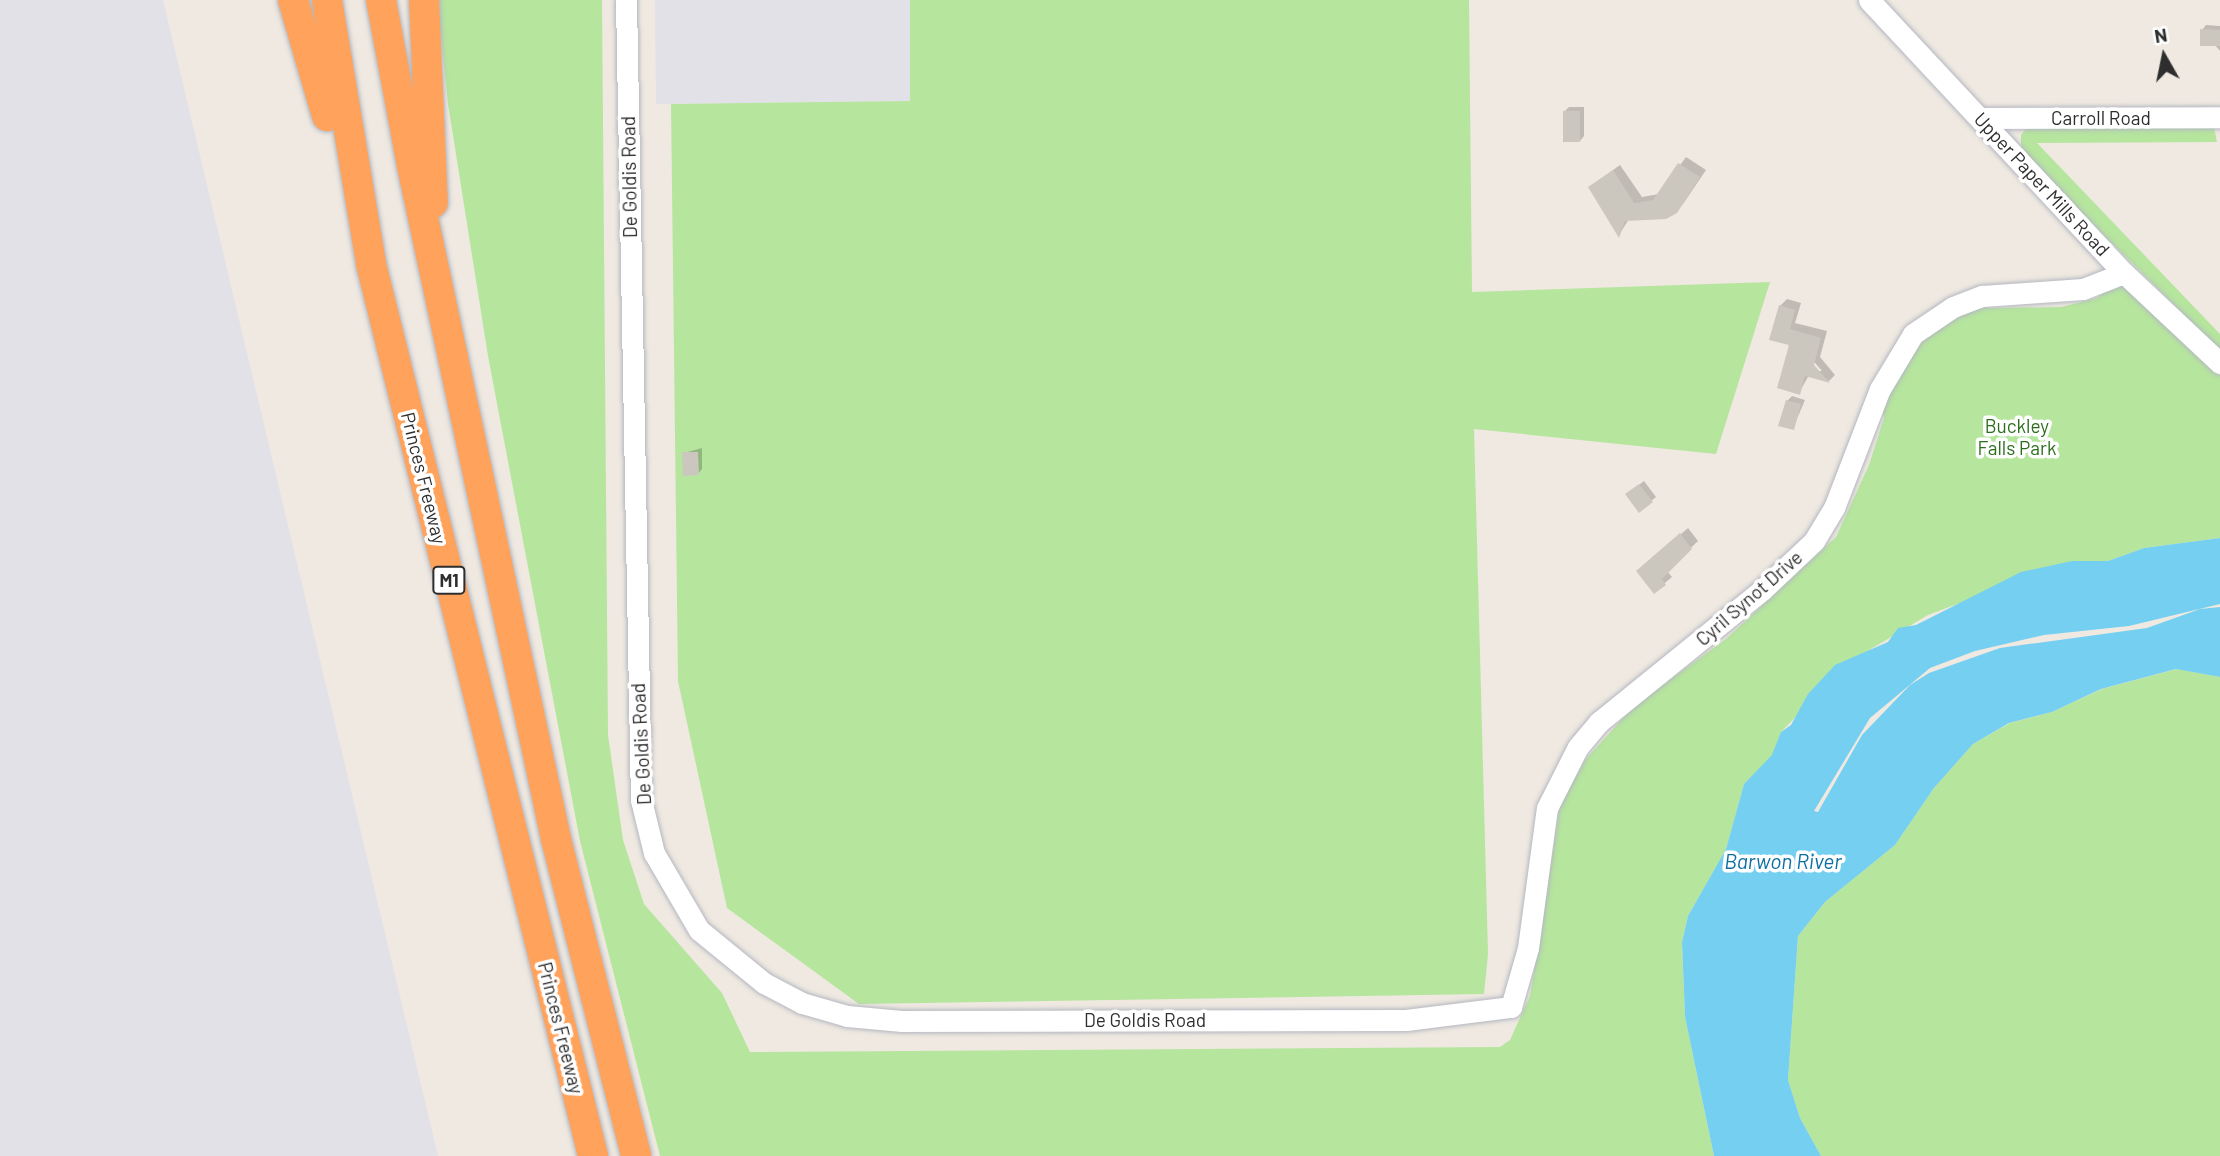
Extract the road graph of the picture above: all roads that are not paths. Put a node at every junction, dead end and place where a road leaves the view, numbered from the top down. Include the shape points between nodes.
1 (293, 0) edge
2 (327, 0) edge
3 (381, 0) edge
4 (424, 0) edge
5 (626, 0) edge
6 (1869, 0) edge
7 (2220, 117) edge
8 (1982, 118) junction
9 (370, 264) junction
10 (2124, 273) junction
11 (435, 274) junction
12 (2220, 363) edge
13 (1511, 1007) joint
14 (593, 1156) edge
15 (636, 1156) edge

1 - 9 highway
2 - 9 highway, Princes Freeway / M1
3 - 11 highway, Princes Freeway
4 - 11 highway
5 - 13 street, De Goldis Road via 641,800 654,853 699,930 764,982 802,1003 847,1016 902,1021 1406,1020
6 - 8 street, Upper Paper Mills Road
7 - 8 street, Carroll Road
8 - 10 street, Upper Paper Mills Road
9 - 14 highway, Princes Freeway / M1
10 - 12 street, Upper Paper Mills Road
10 - 13 street, Cyril Synot Drive via 2083,289 1982,296 1953,307 1913,334 1880,389 1834,508 1814,541 1762,590 1599,722 1578,747 1547,808 1528,948
11 - 15 highway, Princes Freeway via 556,839

